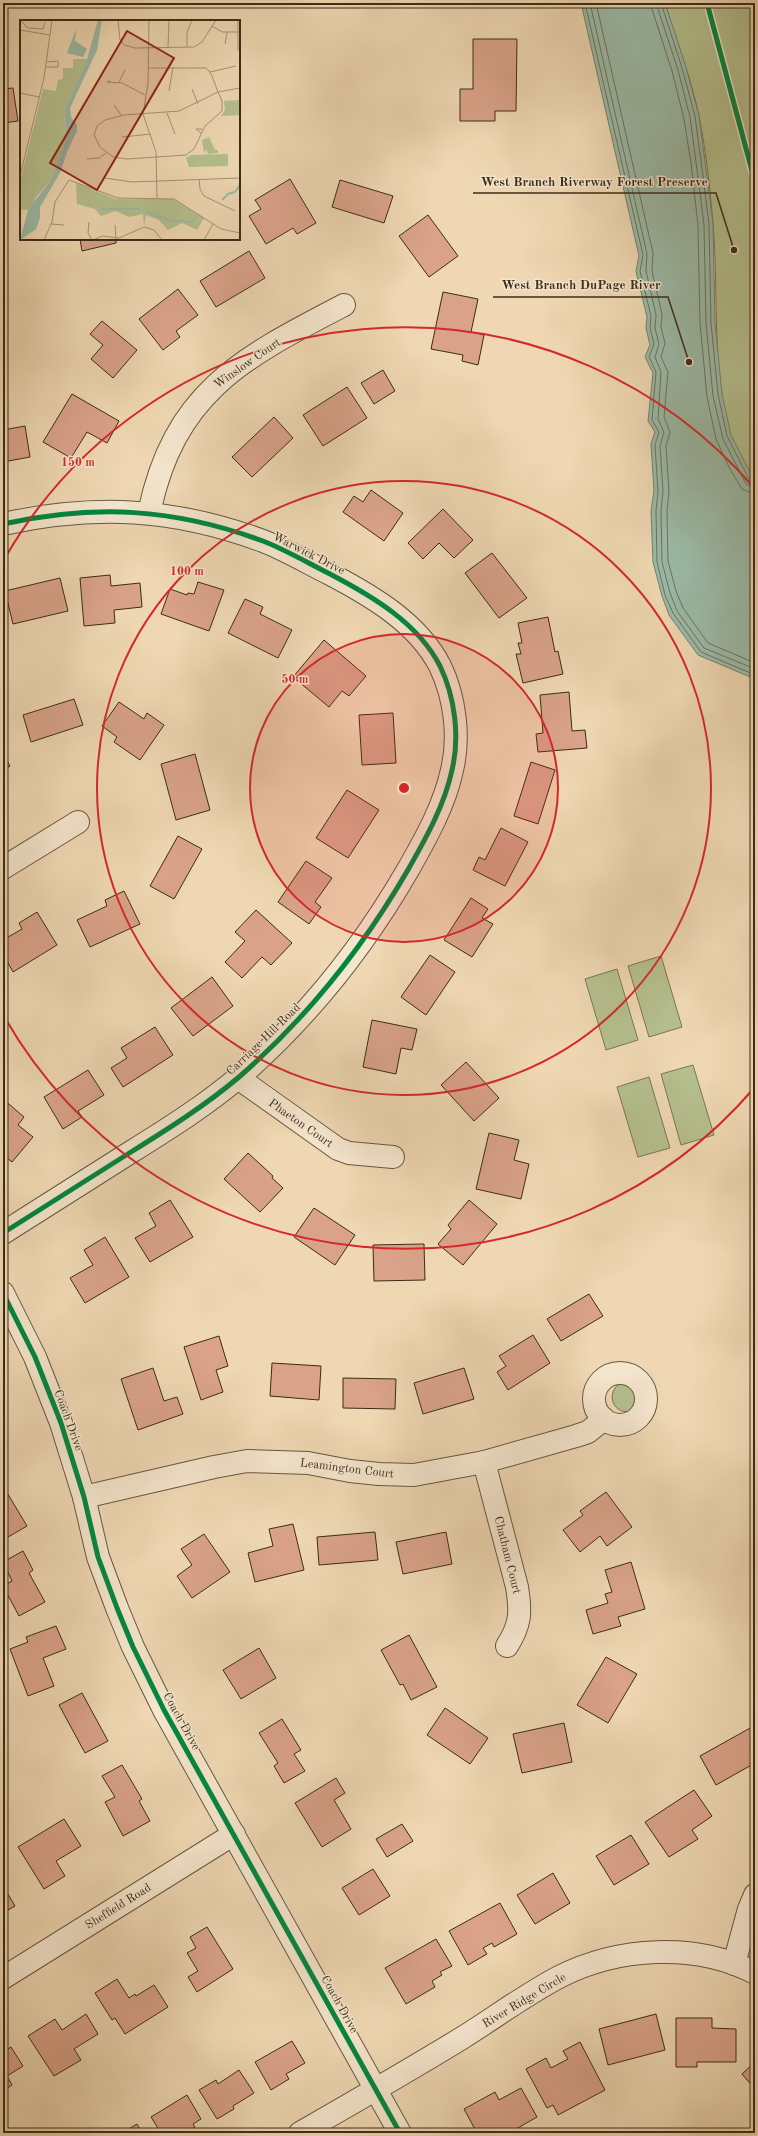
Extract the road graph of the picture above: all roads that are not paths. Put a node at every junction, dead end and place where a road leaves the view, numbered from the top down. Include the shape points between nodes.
1 (344, 305) dead end
2 (149, 513) junction
3 (3, 524) edge
4 (450, 778) joint
5 (78, 822) dead end
6 (3, 868) edge
7 (238, 1078) junction
8 (393, 1157) dead end
9 (3, 1233) edge
10 (3, 1293) edge
11 (604, 1419) dead end
12 (484, 1462) junction
13 (84, 1496) junction
14 (507, 1646) dead end
15 (234, 1834) junction
16 (755, 1895) edge
17 (734, 1964) junction
18 (755, 1973) edge
19 (3, 1978) edge
20 (376, 2089) junction
21 (300, 2133) edge
22 (400, 2133) edge

1 - 2 street, Winslow Court via 264,349 226,375 198,402 170,445 154,488
2 - 3 street, Warwick Drive via 102,511 47,516
2 - 4 street, Warwick Drive via 174,516 265,542 342,581 379,602 401,619 433,654 449,688 455,726 455,752
4 - 7 street, Carriage Hill Road via 423,843 388,905 358,949 289,1031
5 - 6 street
7 - 8 street, Phaeton Court via 338,1149
7 - 9 street, Carriage Hill Road via 166,1130
10 - 13 street, Coach Drive via 44,1379
11 - 12 street, Leamington Court via 588,1432
12 - 13 street, Leamington Court via 451,1470 407,1475 350,1471 308,1463 247,1461 214,1466
12 - 14 street, Chatham Court via 520,1606 519,1623
13 - 15 street, Coach Drive via 98,1557 133,1647 164,1710
15 - 19 street, Sheffield Road
15 - 20 street, Coach Drive
16 - 17 street
17 - 18 street, River Ridge Circle
17 - 20 street, River Ridge Circle via 714,1957 686,1953 638,1954 598,1962 542,1987
20 - 21 street, River Ridge Circle
20 - 22 street, Coach Drive

